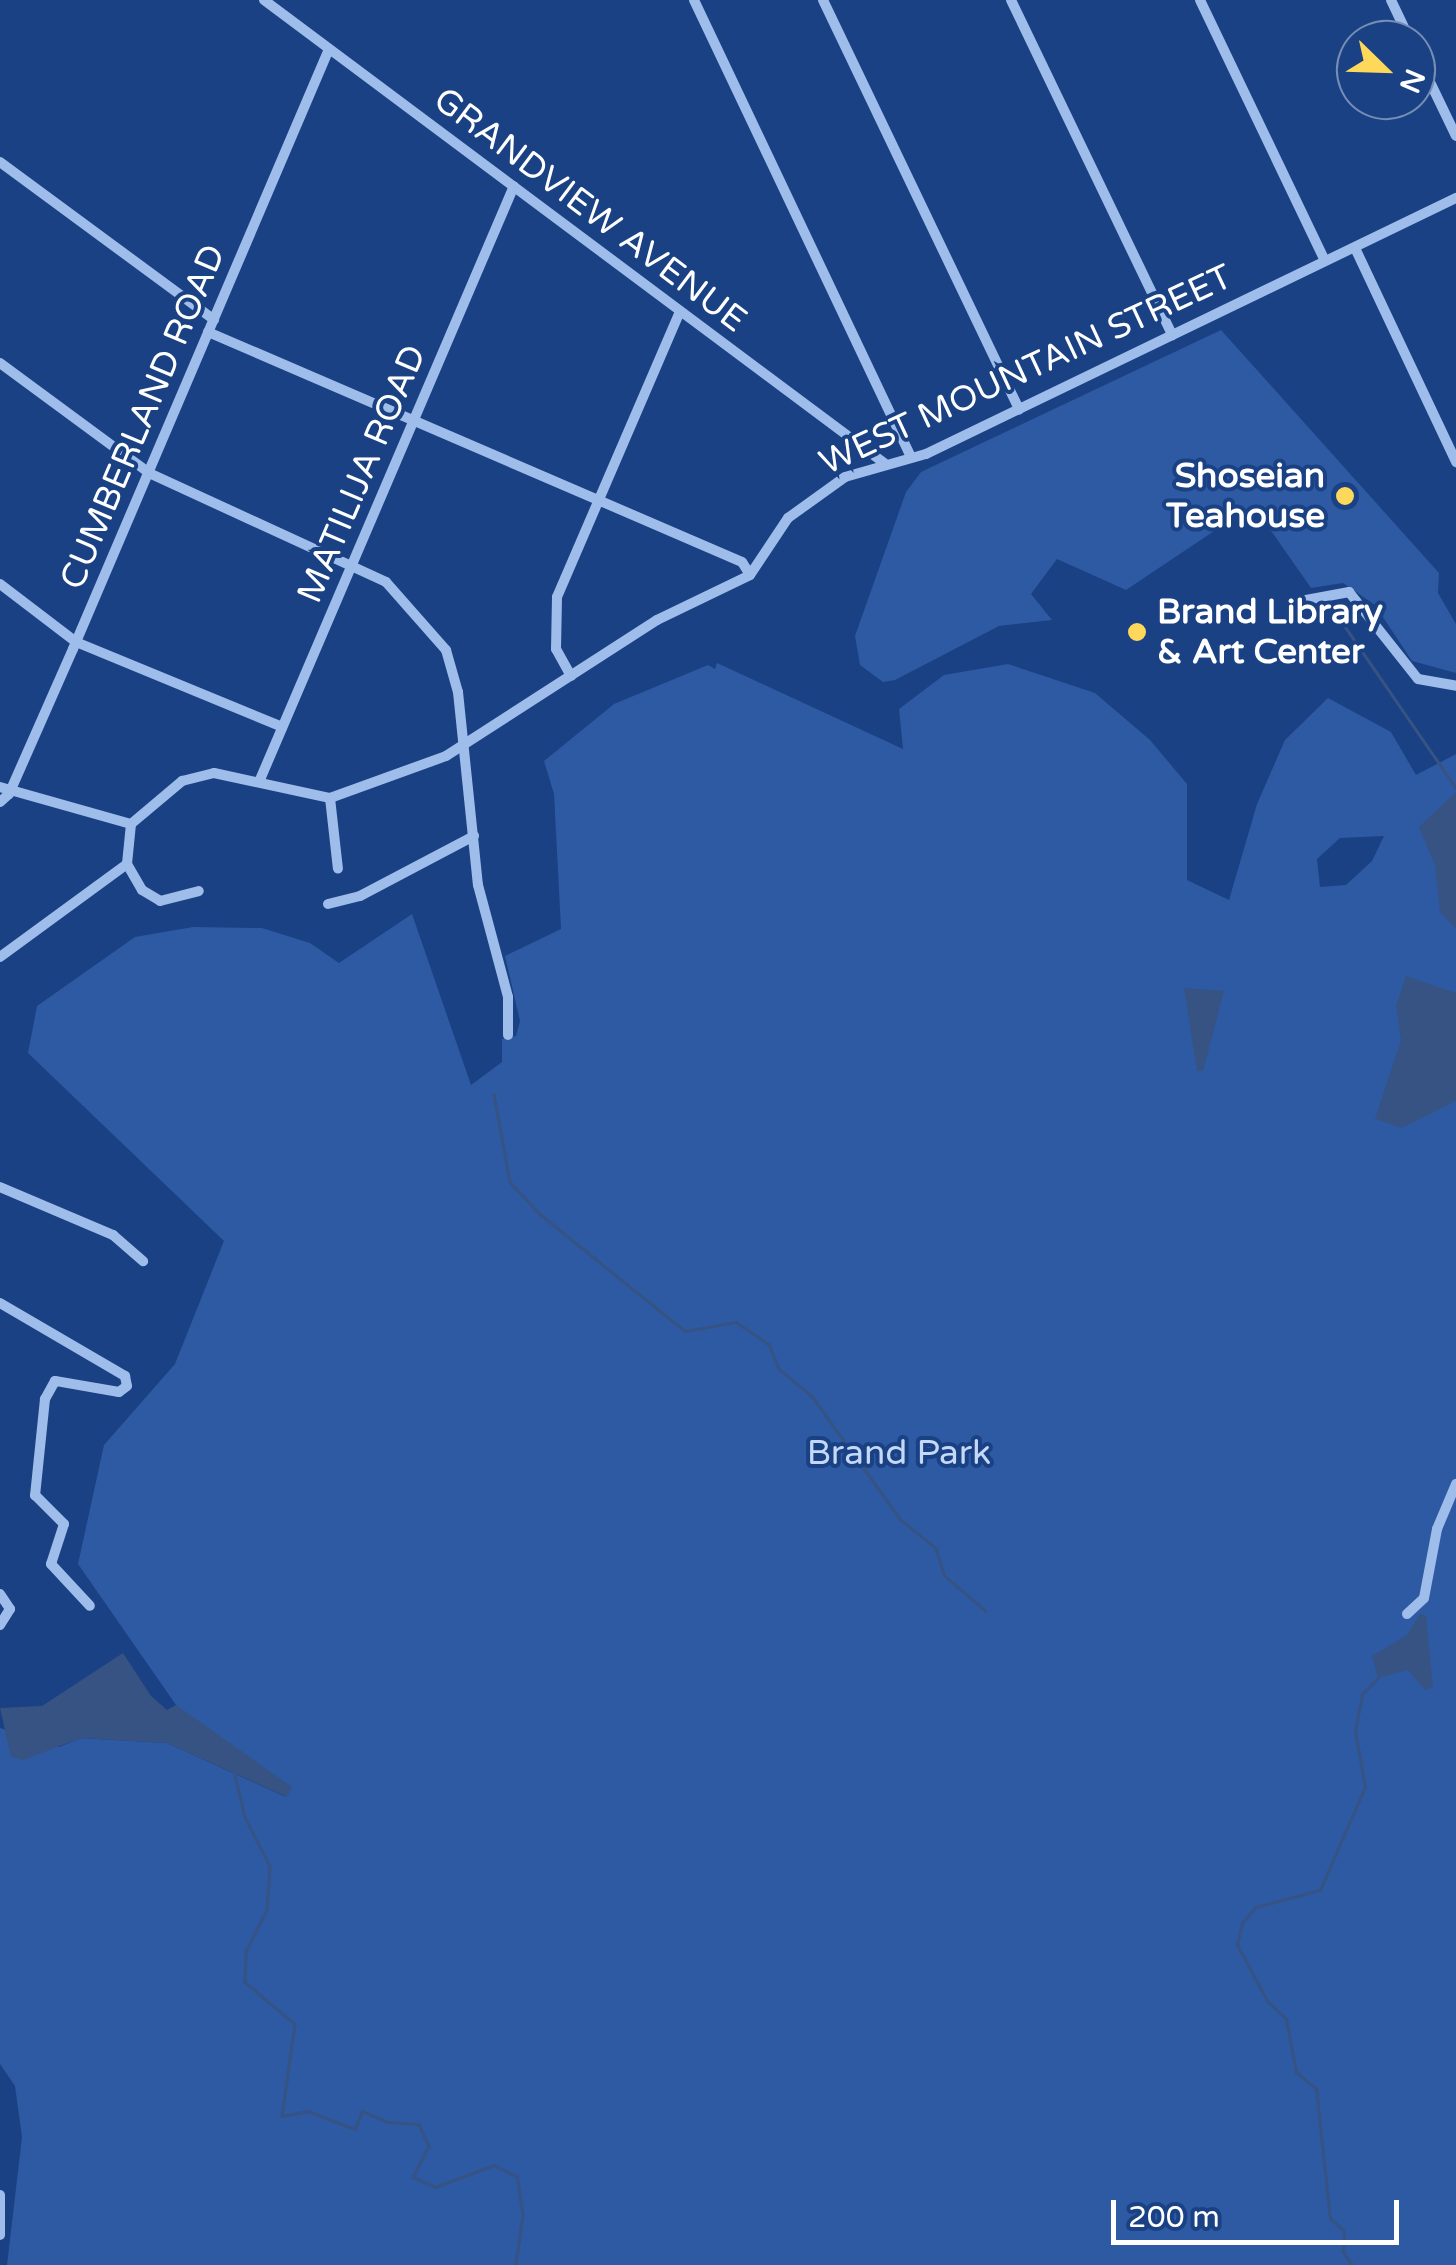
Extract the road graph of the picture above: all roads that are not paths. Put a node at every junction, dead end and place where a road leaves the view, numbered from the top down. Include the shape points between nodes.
1 (264, 0) edge
2 (694, 0) edge
3 (823, 0) edge
4 (1011, 0) edge
5 (1200, 0) edge
6 (329, 49) junction
7 (1436, 94) edge
8 (1456, 136) edge
9 (0, 162) edge
10 (514, 186) junction
11 (1456, 198) edge
12 (1355, 248) junction
13 (1325, 262) junction
14 (680, 311) junction
15 (214, 320) junction
16 (208, 332) junction
17 (1172, 335) junction
18 (0, 363) edge
19 (1019, 409) junction
20 (414, 420) junction
21 (911, 457) junction
22 (1456, 462) edge
23 (884, 463) junction
24 (149, 474) junction
25 (598, 498) junction
26 (354, 562) junction
27 (750, 575) junction
28 (0, 584) edge
29 (1306, 600) dead end
30 (76, 642) junction
31 (571, 676) junction
32 (1456, 686) edge
33 (282, 727) junction
34 (464, 747) junction
35 (259, 782) junction
36 (3, 794) edge
37 (330, 798) junction
38 (131, 824) junction
39 (474, 836) junction
40 (127, 864) junction
41 (338, 869) dead end
42 (199, 891) dead end
43 (328, 904) dead end
44 (0, 957) edge
45 (508, 1035) dead end
46 (0, 1187) edge
47 (143, 1261) dead end
48 (0, 1303) edge
49 (1456, 1484) edge
50 (0, 1594) edge
51 (90, 1606) dead end
52 (1407, 1614) dead end
53 (0, 1626) edge
54 (0, 2196) edge
55 (0, 2235) edge

1 - 6 street, GRANDVIEW AVENUE
2 - 21 street
3 - 19 street
4 - 17 street
5 - 13 street
6 - 10 street, GRANDVIEW AVENUE
6 - 15 street, CUMBERLAND ROAD
7 - 8 street
9 - 15 street
10 - 14 street, GRANDVIEW AVENUE
10 - 20 street, MATILIJA ROAD
11 - 12 street, WEST MOUNTAIN STREET
12 - 13 street, WEST MOUNTAIN STREET
12 - 22 street
13 - 17 street, WEST MOUNTAIN STREET
14 - 23 street, GRANDVIEW AVENUE
14 - 25 street
15 - 16 street, CUMBERLAND ROAD
16 - 20 street
16 - 24 street, CUMBERLAND ROAD
17 - 19 street, WEST MOUNTAIN STREET
18 - 24 street
19 - 21 street, WEST MOUNTAIN STREET
20 - 25 street
20 - 26 street, MATILIJA ROAD
21 - 23 street, WEST MOUNTAIN STREET
23 - 27 street, WEST MOUNTAIN STREET via 845,477 788,518
24 - 26 street
24 - 30 street, CUMBERLAND ROAD
25 - 27 street via 742,562
25 - 31 street via 557,597 556,649
26 - 33 street, MATILIJA ROAD
26 - 34 street via 412,606 446,650
27 - 31 street via 657,620
28 - 30 street
29 - 32 street via 1349,592 1418,680
30 - 33 street
30 - 36 street, CUMBERLAND ROAD
31 - 34 street
33 - 35 street, MATILIJA ROAD
34 - 37 street
34 - 39 street
35 - 37 street
35 - 38 street via 214,773 182,780
36 - 38 street
37 - 41 street
38 - 40 street
39 - 43 street via 360,896
39 - 45 street via 478,886 508,997
40 - 42 street via 142,890 160,902
40 - 44 street
46 - 47 street via 113,1235
48 - 51 street via 125,1376 127,1386 119,1392 55,1381 45,1399 35,1495 64,1524 51,1564
49 - 52 street via 1437,1529 1424,1598
50 - 53 street via 10,1608
54 - 55 street

